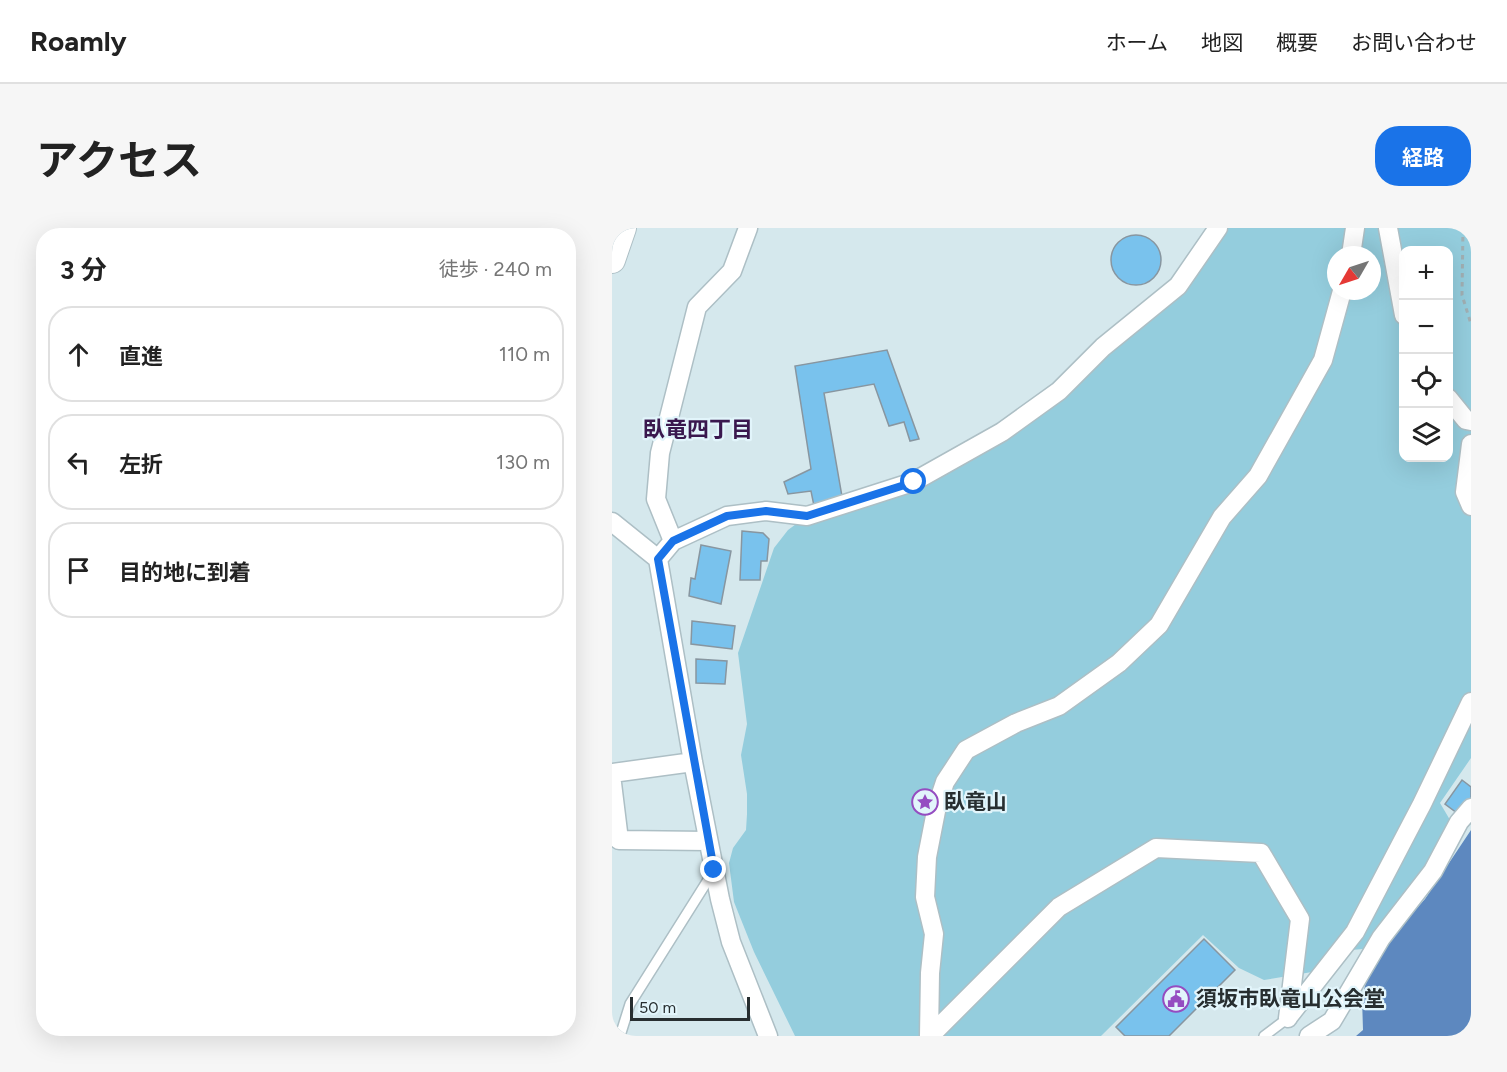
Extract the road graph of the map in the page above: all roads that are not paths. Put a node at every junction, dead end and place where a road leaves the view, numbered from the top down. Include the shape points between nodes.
1 (623, 228) edge
2 (748, 228) edge
3 (1218, 228) edge
4 (1355, 228) edge
5 (1388, 228) edge
6 (1352, 246) edge
7 (612, 260) edge
8 (1340, 300) edge
9 (1401, 300) edge
10 (1453, 403) edge
11 (1469, 421) edge
12 (1471, 444) edge
13 (1471, 506) edge
14 (612, 522) edge
15 (673, 541) junction
16 (658, 559) junction
17 (1471, 702) edge
18 (693, 762) junction
19 (612, 772) edge
20 (612, 783) edge
21 (1471, 808) edge
22 (708, 841) junction
23 (714, 870) junction
24 (1288, 1018) junction
25 (1332, 1021) junction
26 (620, 1036) edge
27 (768, 1036) edge
28 (929, 1036) edge
29 (1264, 1036) edge
30 (1309, 1036) edge

1 - 7 street
2 - 15 street via 732,271 698,308 660,453 656,499
3 - 15 street via 1178,286 1103,347 1059,391 1002,432 914,482 807,516 766,511 727,516
4 - 6 street
5 - 9 street
8 - 28 street via 1323,360 1258,476 1222,517 1159,625 1119,663 1059,706 1016,723 966,750 945,782 927,857 925,897 934,934
10 - 11 street
12 - 13 street via 1464,492
14 - 16 street
15 - 16 street
16 - 18 street
17 - 24 street via 1355,932
18 - 19 street
18 - 22 street
20 - 22 street via 620,840
21 - 25 street via 1459,822 1433,871 1381,938
22 - 23 street
23 - 26 lane via 630,1004
23 - 27 street via 731,942
24 - 25 street
24 - 28 street via 1300,919 1261,853 1156,848 1059,907
24 - 29 lane
25 - 30 street

